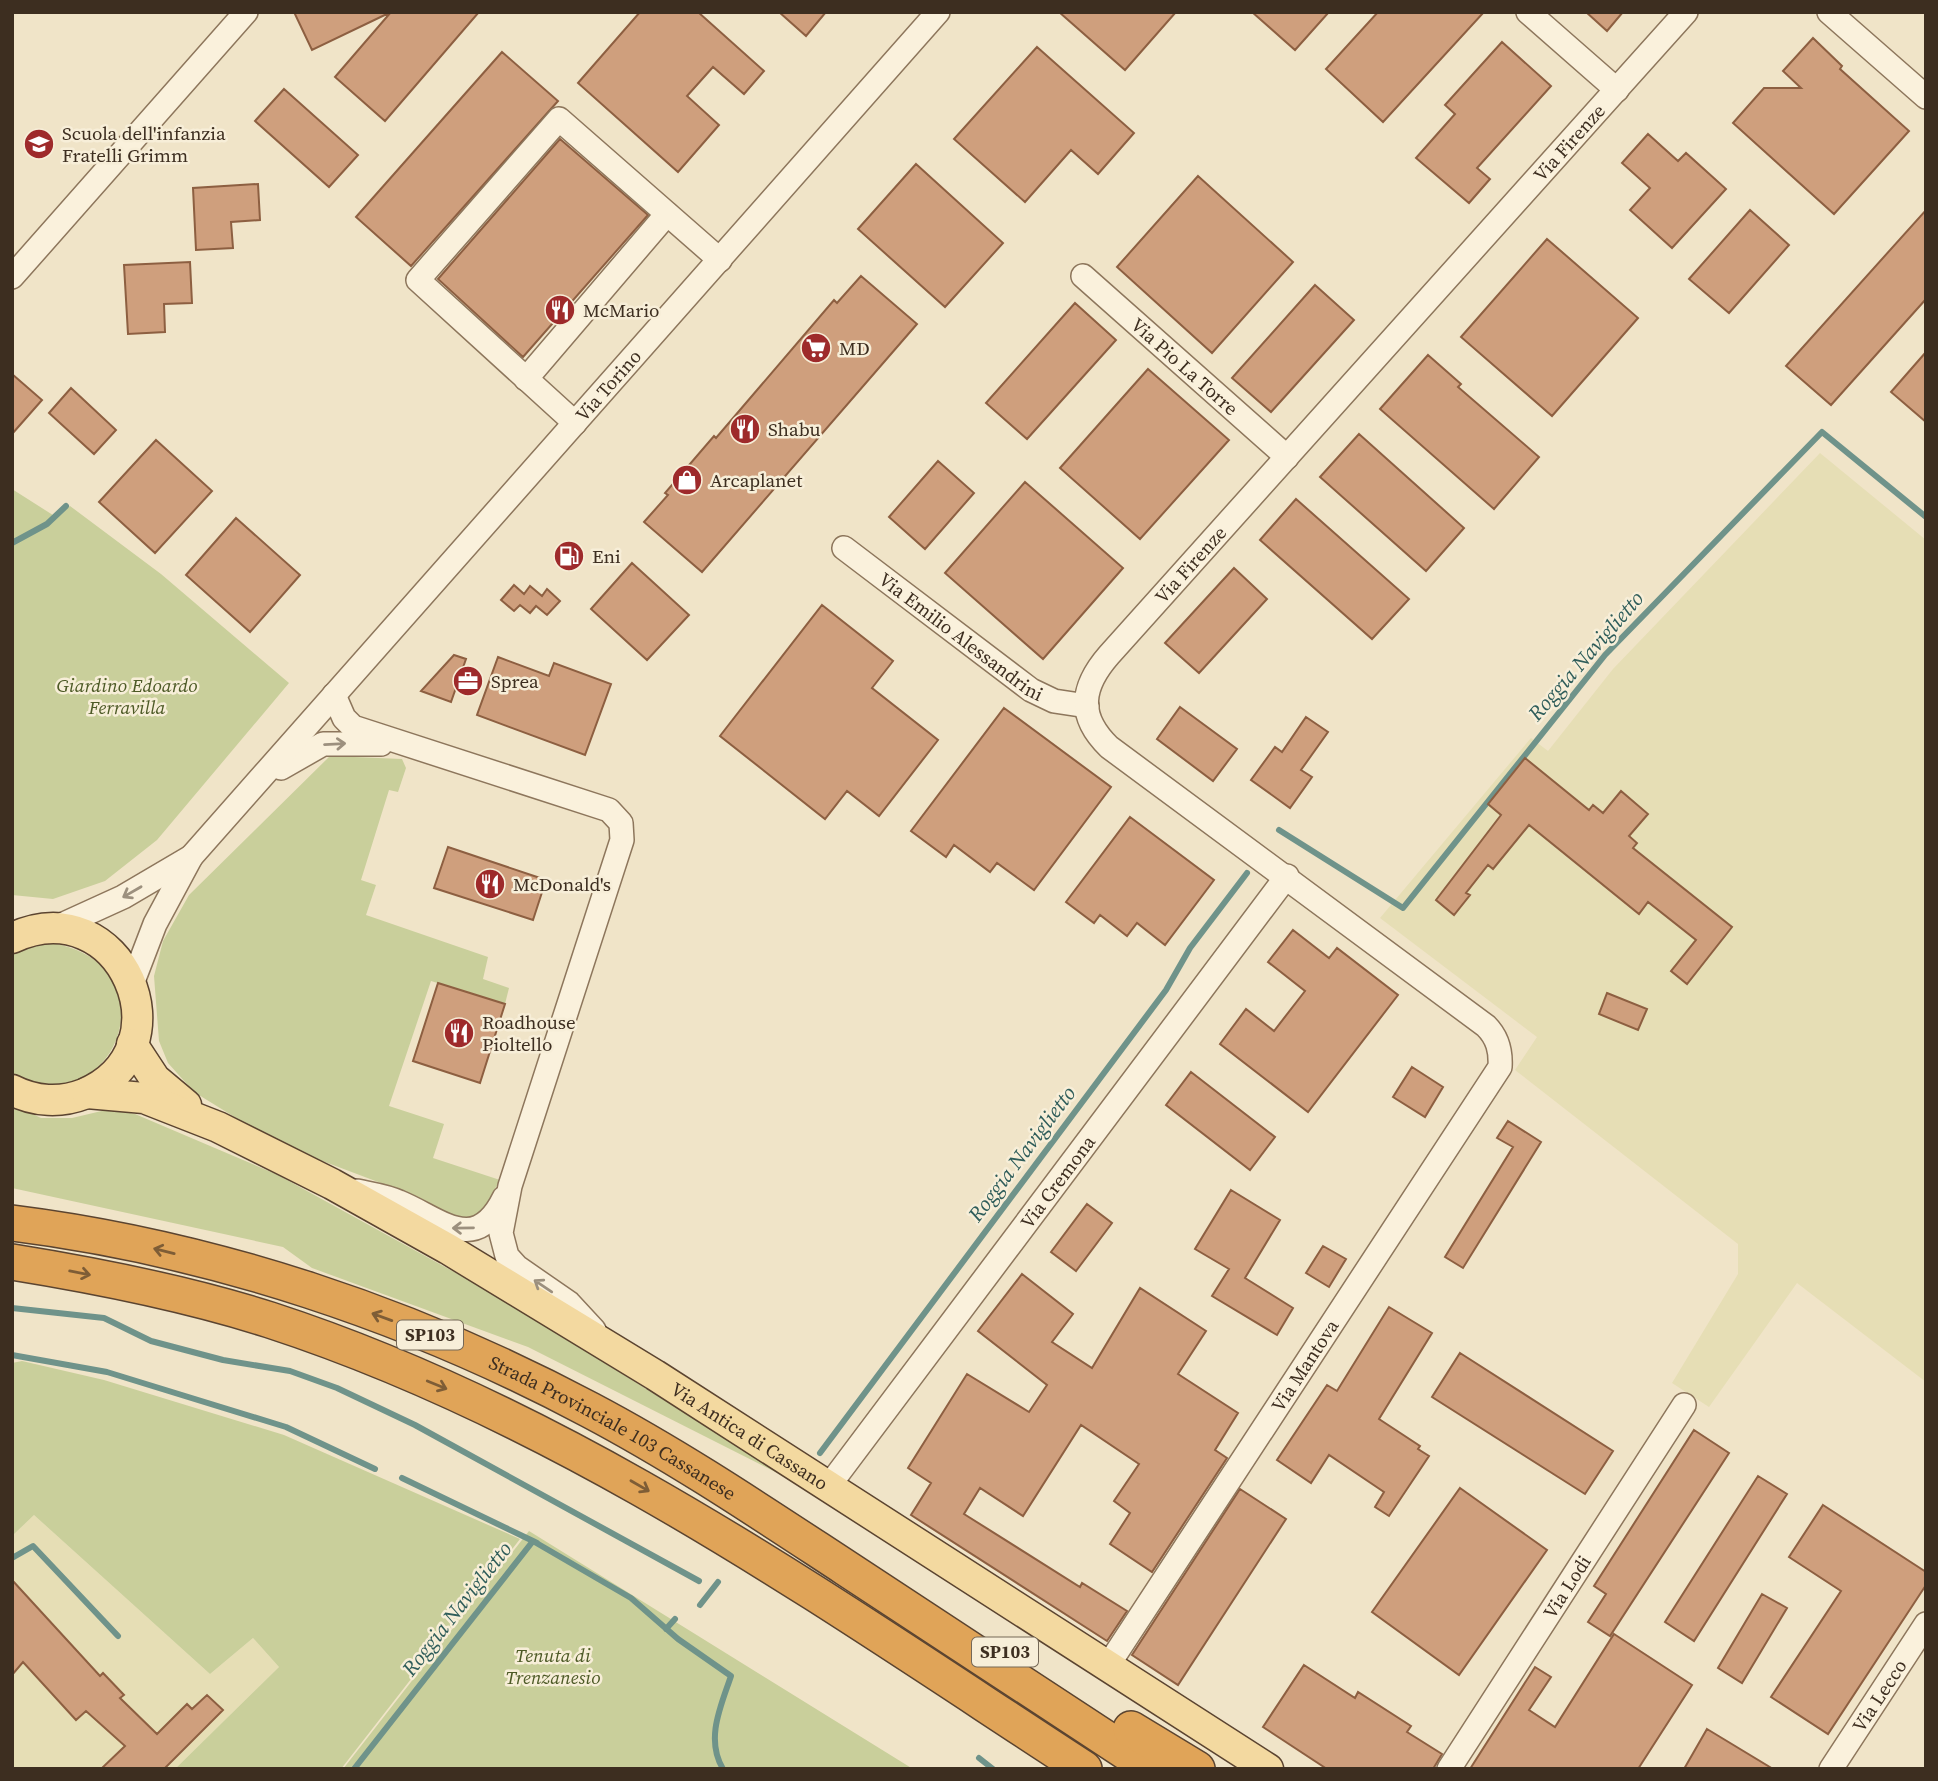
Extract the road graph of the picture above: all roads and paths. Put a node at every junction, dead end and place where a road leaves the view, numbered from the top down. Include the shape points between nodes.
1 (246, 12) edge
2 (938, 12) edge
3 (1528, 12) edge
4 (1686, 12) edge
5 (1829, 12) edge
6 (1617, 90) junction
7 (1926, 97) edge
8 (667, 214) junction
9 (720, 260) junction
10 (1083, 276) dead end
11 (12, 277) edge
12 (526, 379) junction
13 (575, 423) junction
14 (1287, 457) junction
15 (844, 548) dead end
16 (334, 695) junction
17 (1087, 706) junction
18 (401, 744) junction
19 (254, 786) junction
20 (191, 857) junction
21 (1287, 876) junction
22 (28, 930) edge
23 (132, 984) junction
24 (132, 1044) junction
25 (12, 1090) edge
26 (87, 1093) junction
27 (218, 1127) junction
28 (332, 1184) junction
29 (510, 1186) junction
30 (12, 1223) edge
31 (12, 1262) edge
32 (611, 1348) junction
33 (1684, 1405) dead end
34 (828, 1487) junction
35 (809, 1544) junction
36 (777, 1570) junction
37 (1926, 1625) edge
38 (1108, 1664) junction
39 (1053, 1769) edge
40 (1084, 1769) edge
41 (1152, 1769) edge
42 (1197, 1769) edge
43 (1268, 1769) edge
44 (1449, 1769) edge
45 (1831, 1769) edge

1 - 11 street
2 - 9 street, Via Torino
3 - 6 street
4 - 6 street, Via Firenze
5 - 7 street
6 - 14 street, Via Firenze
8 - 9 street
8 - 12 street
8 - 12 street via 559,119 418,280
9 - 13 street, Via Torino
10 - 14 street, Via Pio La Torre
12 - 13 street
13 - 16 street, Via Torino
14 - 17 street, Via Firenze via 1096,671 1089,682
15 - 17 street, Via Emilio Alessandrini via 1031,690 1054,701
16 - 18 street via 350,725
16 - 19 street, Via Torino
17 - 21 street via 1094,727 1109,747
19 -> 18 street via 319,745
18 - 29 street via 609,810 622,827 622,840
19 - 20 street, Via Torino
20 -> 22 street via 123,897
20 - 23 street via 155,924
21 - 34 street, Via Cremona
21 - 38 street, Via Mantova via 1486,1026 1500,1050 1500,1067
22 - 23 main road via 84,935 120,962
23 - 24 main road via 138,1015
24 - 26 main road via 112,1076
24 - 27 main road, Via Antica di Cassano via 162,1086
25 - 26 main road via 48,1100
26 - 27 main road, Via Antica di Cassano via 144,1098
27 - 28 main road, Via Antica di Cassano
29 -> 28 street via 491,1218 479,1227 460,1230 398,1201
28 - 32 main road, Via Antica di Cassano
32 -> 29 street via 569,1303 509,1261 501,1233
35 -> 30 highway, Strada Provinciale 103 Cassanese / SP103 via 624,1428 425,1333 215,1264 134,1244
31 -> 36 highway, Strada Provinciale 103 Cassanese / SP103 via 231,1308 366,1356 562,1443
32 - 34 main road, Via Antica di Cassano
33 - 44 street, Via Lodi
34 - 38 main road, Via Antica di Cassano
35 - 41 highway, Strada Provinciale 103 Cassanese / SP103
35 - 42 highway, SP103 via 990,1643
36 - 39 highway, SP103
36 - 40 highway, Strada Provinciale 103 Cassanese / SP103
37 - 45 street, Via Lecco
38 - 43 main road, Via Antica di Cassano

